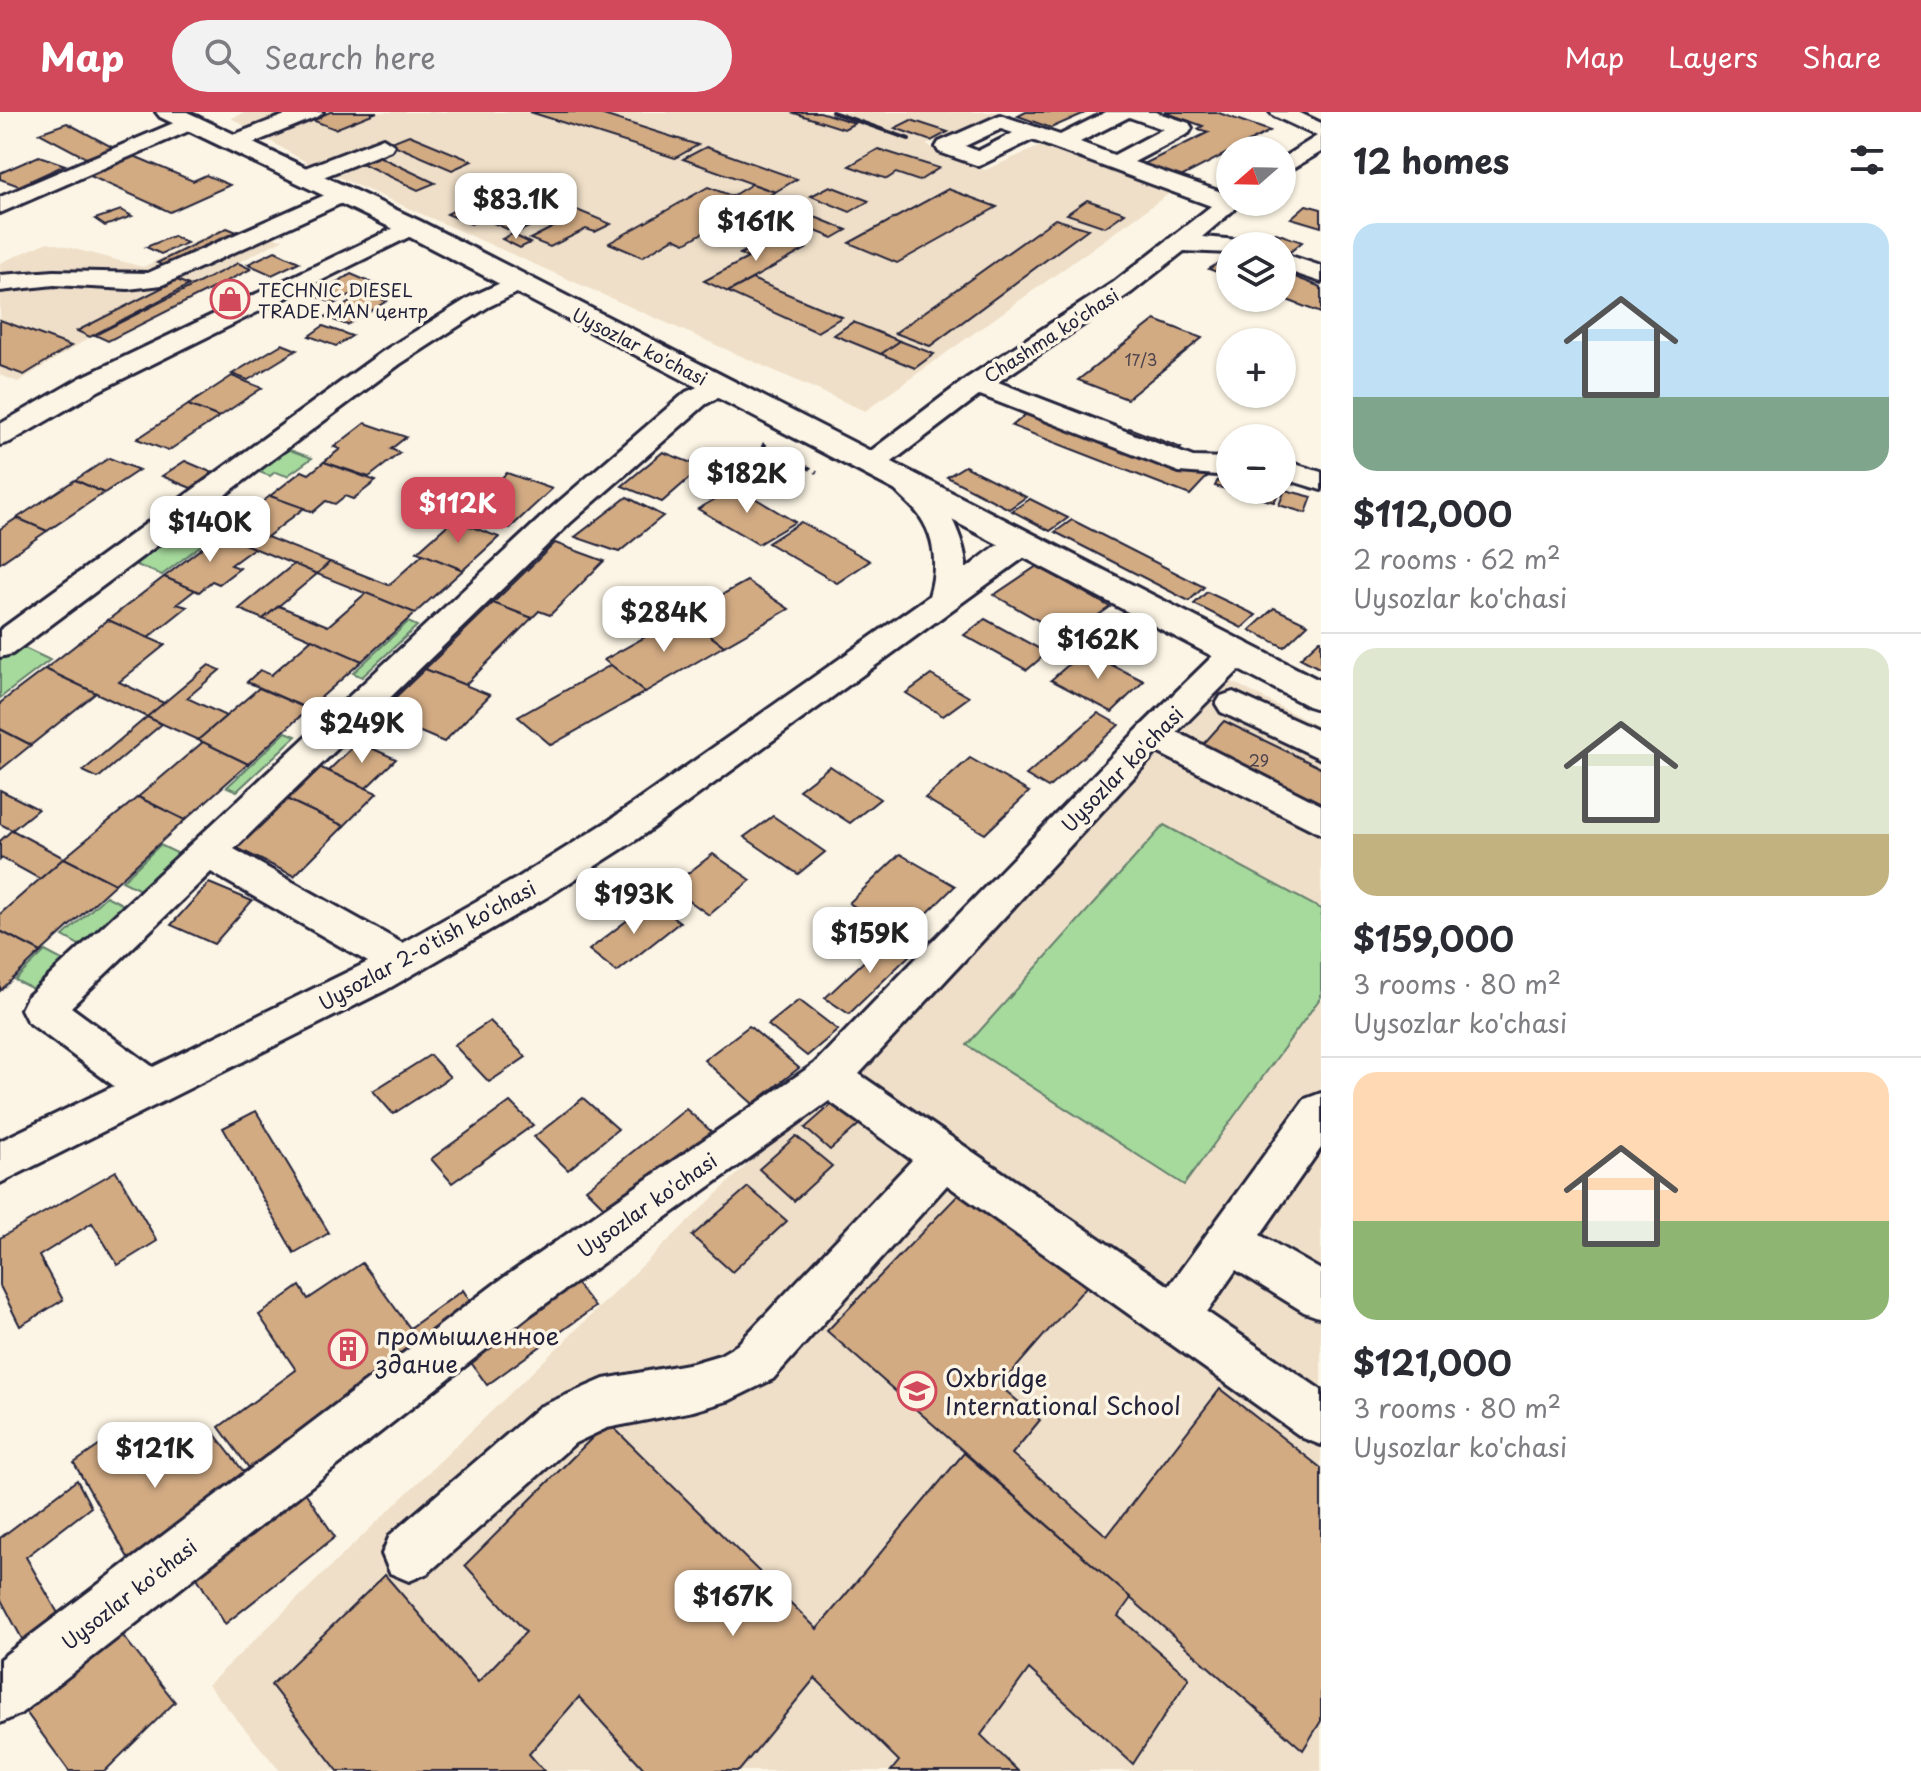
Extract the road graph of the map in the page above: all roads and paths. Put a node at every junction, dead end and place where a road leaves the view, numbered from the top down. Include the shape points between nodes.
1 (312, 112) edge
2 (1122, 112) edge
3 (1135, 112) edge
4 (1281, 112) edge
5 (179, 117) edge
6 (1321, 131) edge
7 (1031, 132) dead end
8 (1321, 142) edge
9 (233, 143) junction
10 (1062, 143) junction
11 (383, 145) dead end
12 (1296, 159) edge
13 (1115, 163) junction
14 (295, 164) junction
15 (343, 194) junction
16 (1216, 198) edge
17 (0, 206) edge
18 (1216, 214) edge
19 (411, 227) junction
20 (1178, 243) junction
21 (1216, 245) edge
22 (1296, 265) edge
23 (1321, 275) edge
24 (0, 283) edge
25 (518, 283) junction
26 (977, 384) junction
27 (718, 386) junction
28 (752, 435) dead end
29 (0, 436) edge
30 (870, 465) junction
31 (1216, 467) edge
32 (1296, 473) edge
33 (825, 474) dead end
34 (1321, 481) edge
35 (903, 482) junction
36 (1022, 544) junction
37 (943, 601) junction
38 (0, 646) edge
39 (1237, 652) junction
40 (1321, 697) edge
41 (1233, 704) dead end
42 (1153, 735) junction
43 (1321, 747) edge
44 (1321, 821) edge
45 (207, 852) junction
46 (402, 962) junction
47 (829, 1077) junction
48 (151, 1089) junction
49 (1321, 1112) edge
50 (943, 1158) junction
51 (0, 1163) edge
52 (1231, 1242) junction
53 (1321, 1296) edge
54 (1174, 1318) junction
55 (1321, 1420) edge
56 (409, 1554) dead end
57 (0, 1694) edge

1 - 9 street
2 - 10 street
3 - 13 street via 1181,128
4 - 6 street
5 - 9 main road, Uysozlar ko'chasi
5 - 17 street
7 - 10 street
8 - 12 street
9 - 14 main road, Uysozlar ko'chasi
10 - 13 street
11 - 14 street
13 - 16 street
14 - 15 main road, Uysozlar ko'chasi
15 - 19 main road, Uysozlar ko'chasi
15 - 24 street via 153,280
18 - 20 street, Chashma ko'chasi
19 - 25 main road, Uysozlar ko'chasi
19 - 29 street via 90,384
20 - 21 street
20 - 26 street, Chashma ko'chasi via 1123,287
22 - 23 street
25 - 27 main road, Uysozlar ko'chasi
25 - 38 street via 391,358
26 - 30 street, Chashma ko'chasi
26 - 31 street via 1189,466
27 - 30 main road, Uysozlar ko'chasi
27 - 45 street via 696,398 559,517
28 - 33 path
30 - 35 main road, Uysozlar ko'chasi
32 - 34 street
35 - 36 main road, Uysozlar ko'chasi
35 - 37 street via 930,509 947,537 952,569
36 - 37 street, Uysozlar 2-o'tish ko'chasi
36 - 39 main road, Uysozlar ko'chasi
37 - 46 street, Uysozlar 2-o'tish ko'chasi via 623,830
39 - 40 main road, Uysozlar ko'chasi
39 - 42 street, Uysozlar ko'chasi
41 - 43 street
42 - 44 street
42 - 47 street, Uysozlar ko'chasi
45 - 46 street
45 - 48 street via 42,1009
46 - 48 street, Uysozlar 2-o'tish ko'chasi
47 - 50 street
47 - 57 street, Uysozlar ko'chasi via 513,1299
48 - 51 street, Uysozlar 2-o'tish ko'chasi
49 - 52 street
50 - 54 street
50 - 56 street via 755,1362 730,1376 604,1404 557,1425
52 - 53 street
52 - 54 street
54 - 55 street

